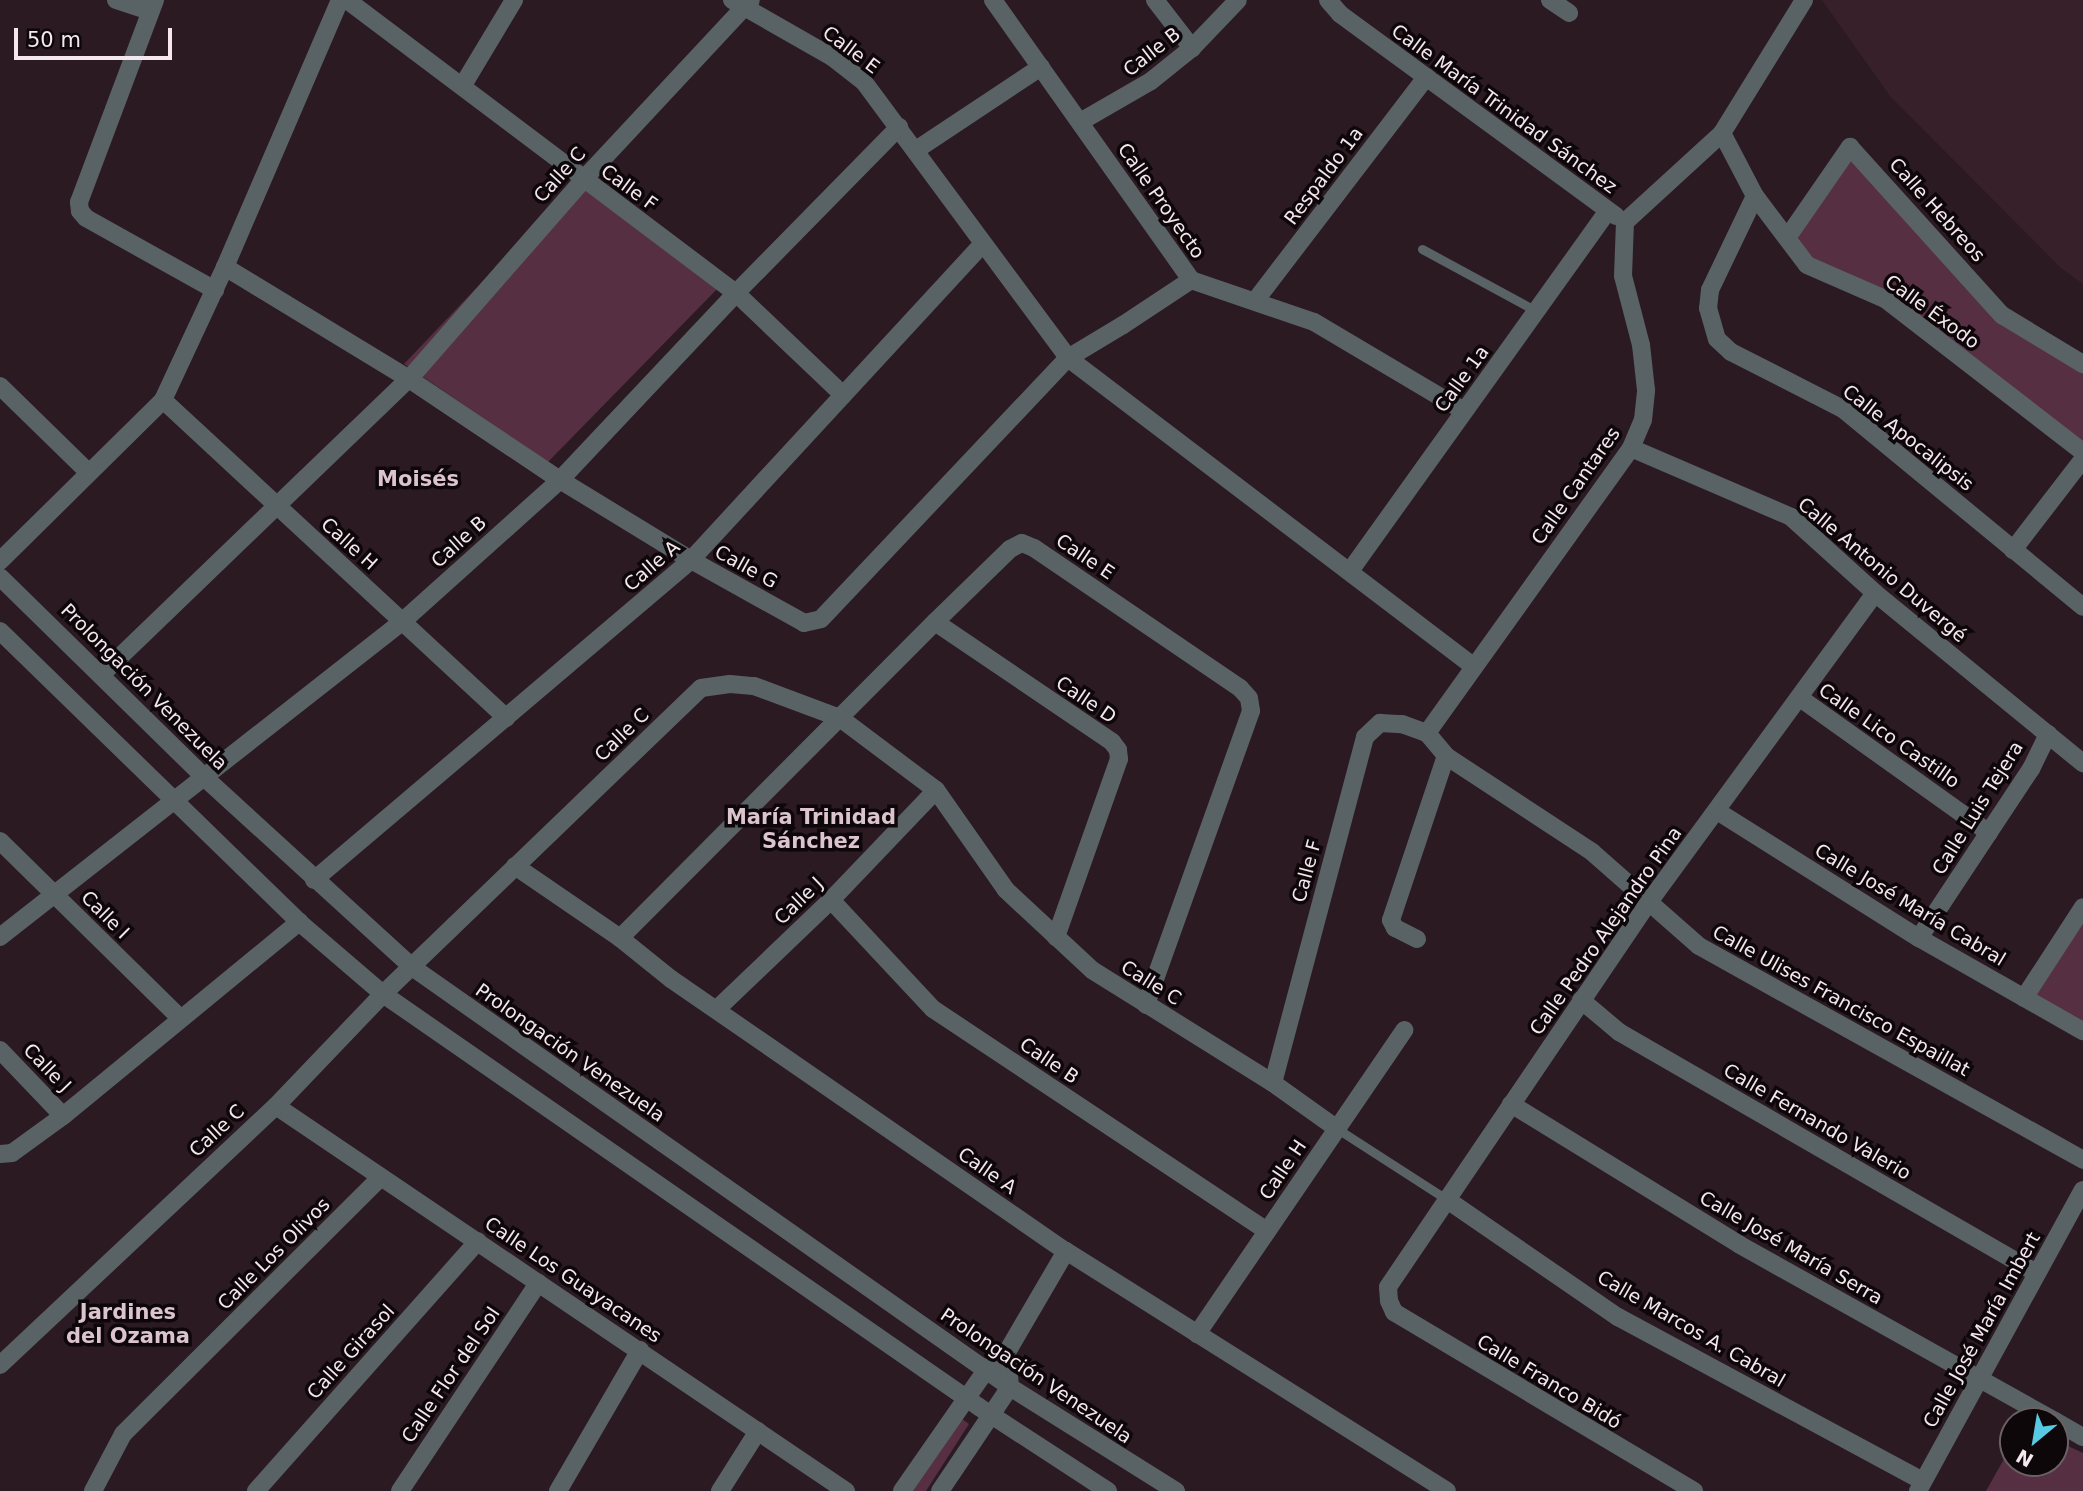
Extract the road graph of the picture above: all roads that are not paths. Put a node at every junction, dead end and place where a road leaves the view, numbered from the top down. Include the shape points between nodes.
1 (116, 0) edge
2 (340, 0) edge
3 (347, 0) edge
4 (514, 0) edge
5 (993, 0) edge
6 (1155, 0) edge
7 (1238, 0) edge
8 (1328, 0) edge
9 (1550, 0) edge
10 (1804, 0) edge
11 (743, 3) edge
12 (153, 6) edge
13 (1569, 13) dead end
14 (1192, 48) junction
15 (1041, 67) junction
16 (1426, 77) junction
17 (463, 85) junction
18 (1080, 122) junction
19 (899, 127) junction
20 (1722, 133) junction
21 (916, 150) junction
22 (583, 180) junction
23 (1755, 196) junction
24 (1608, 211) junction
25 (1625, 222) junction
26 (1787, 238) junction
27 (982, 245) junction
28 (1422, 249) dead end
29 (225, 267) junction
30 (1191, 279) junction
31 (215, 290) junction
32 (736, 293) junction
33 (1255, 301) junction
34 (1536, 311) junction
35 (1068, 358) junction
36 (2083, 364) edge
37 (409, 379) junction
38 (0, 386) edge
39 (843, 395) junction
40 (163, 400) junction
41 (1464, 411) junction
42 (1631, 448) junction
43 (2083, 452) edge
44 (2083, 459) edge
45 (89, 473) junction
46 (560, 480) junction
47 (277, 507) junction
48 (2013, 550) junction
49 (691, 560) junction
50 (0, 561) edge
51 (1350, 571) junction
52 (0, 576) edge
53 (1875, 593) junction
54 (2083, 607) edge
55 (402, 621) junction
56 (935, 622) junction
57 (0, 631) edge
58 (1473, 666) junction
59 (102, 674) junction
60 (1800, 698) junction
61 (508, 718) junction
62 (840, 718) junction
63 (1427, 733) junction
64 (2048, 734) junction
65 (1446, 756) junction
66 (2083, 763) edge
67 (204, 777) junction
68 (936, 790) junction
69 (177, 799) junction
70 (1717, 811) junction
71 (1989, 833) junction
72 (0, 841) edge
73 (515, 866) junction
74 (314, 880) junction
75 (54, 894) junction
76 (831, 900) junction
77 (1648, 902) junction
78 (2083, 907) edge
79 (299, 922) junction
80 (0, 937) edge
81 (1056, 937) junction
82 (620, 938) junction
83 (1919, 938) junction
84 (1417, 939) dead end
85 (412, 968) junction
86 (383, 995) junction
87 (2024, 998) junction
88 (1581, 1000) junction
89 (1146, 1005) junction
90 (717, 1009) junction
91 (180, 1018) junction
92 (1404, 1030) dead end
93 (2083, 1031) edge
94 (0, 1050) edge
95 (1273, 1083) junction
96 (1511, 1104) junction
97 (276, 1106) junction
98 (64, 1116) junction
99 (1336, 1128) junction
100 (0, 1154) edge
101 (2083, 1160) edge
102 (381, 1177) junction
103 (2083, 1190) edge
104 (1446, 1199) junction
105 (1267, 1231) junction
106 (478, 1241) junction
107 (1066, 1251) junction
108 (2037, 1273) junction
109 (538, 1283) junction
110 (1389, 1301) joint
111 (1197, 1334) junction
112 (640, 1350) junction
113 (1007, 1352) junction
114 (0, 1365) edge
115 (986, 1370) junction
116 (1980, 1378) junction
117 (1010, 1387) junction
118 (966, 1398) junction
119 (2031, 1407) edge
120 (992, 1416) junction
121 (758, 1431) junction
122 (1921, 1486) edge
123 (93, 1491) edge
124 (256, 1491) edge
125 (400, 1491) edge
126 (558, 1491) edge
127 (720, 1491) edge
128 (846, 1491) edge
129 (902, 1491) edge
130 (940, 1491) edge
131 (1108, 1491) edge
132 (1176, 1491) edge
133 (1447, 1491) edge
134 (1695, 1491) edge

1 - 12 street
2 - 29 street
3 - 17 street, Calle F
4 - 17 street
5 - 15 street, Calle Proyecto
6 - 14 street
7 - 14 street, Calle B
8 - 16 street, Calle María Trinidad Sánchez via 1340,14
9 - 13 street
10 - 20 street
11 - 19 street, Calle E via 864,82
11 - 22 street, Calle C
12 - 31 street via 79,202 80,211
14 - 18 street, Calle B via 1136,92
15 - 18 street, Calle Proyecto
15 - 21 street
16 - 24 street, Calle María Trinidad Sánchez
16 - 33 street, Respaldo 1a
17 - 22 street, Calle F
18 - 30 street, Calle Proyecto
19 - 21 street, Calle E
19 - 32 street, Calle B
20 - 23 street, Calle Éxodo
20 - 25 street
21 - 27 street, Calle E
22 - 32 street, Calle F
22 - 37 street, Calle C
23 - 26 street, Calle Éxodo
23 - 48 street, Calle Apocalipsis via 1710,289 1708,308 1717,339 1731,352 1843,409
24 - 25 street, Calle María Trinidad Sánchez
24 - 34 street, Calle 1a
25 - 42 street, Calle Cantares via 1623,276 1641,345 1646,390 1643,420
26 - 36 street, Calle Hebreos via 1850,147 2003,315
26 - 43 street, Calle Éxodo via 1807,265 1885,299
27 - 35 street, Calle E
27 - 39 street, Calle A
28 - 34 lane
29 - 31 street
29 - 37 street, Calle G
30 - 33 street, Calle Proyecto
30 - 35 street, Calle G
31 - 40 street
32 - 39 street, Calle F
32 - 46 street, Calle B
33 - 41 street, Calle Proyecto via 1314,323
34 - 41 street, Calle 1a
35 - 49 street, Calle G via 821,619 804,623
35 - 51 street, Calle E
37 - 46 street, Calle G
37 - 47 street, Calle C
38 - 45 street
39 - 49 street, Calle A
40 - 45 street
40 - 47 street, Calle H
41 - 51 street, Calle 1a
42 - 53 street, Calle Antonio Duvergé via 1791,517
42 - 58 street, Calle Cantares
44 - 48 street
45 - 50 street
46 - 49 street, Calle G
46 - 55 street, Calle B
47 - 55 street, Calle H
47 - 59 street, Calle C
48 - 54 street, Calle Apocalipsis
49 - 61 street, Calle A
51 - 58 street, Calle E
52 - 59 street, Prolongación Venezuela
53 - 60 street, Calle Pedro Alejandro Pina
53 - 64 street, Calle Antonio Duvergé
55 - 61 street, Calle H
55 - 67 street, Calle B
56 - 62 street, Calle E
56 - 81 street, Calle D via 1118,750 1119,760
56 - 89 street, Calle E via 1010,549 1022,543 1249,698 1251,710
57 - 69 street
58 - 63 street, Calle Cantares
59 - 67 street, Prolongación Venezuela
60 - 70 street, Calle Pedro Alejandro Pina
60 - 71 street, Calle Lico Castillo
61 - 74 street, Calle A
62 - 68 street, Calle C
62 - 73 street, Calle C via 754,686 701,688
62 - 82 street, Calle E
63 - 65 street, Calle Ulises Francisco Espaillat
63 - 95 street, Calle F via 1402,724 1380,723 1365,737
64 - 66 street, Calle Antonio Duvergé
64 - 71 street, Calle Luis Tejera
65 - 77 street, Calle Ulises Francisco Espaillat via 1591,852
65 - 84 street via 1391,920 1395,928
67 - 69 street, Calle B
67 - 74 street, Prolongación Venezuela
68 - 76 street, Calle J
68 - 81 street, Calle C via 1006,890
69 - 75 street, Calle B
69 - 79 street
70 - 77 street, Calle Pedro Alejandro Pina
70 - 83 street, Calle José María Cabral
71 - 83 street, Calle Luis Tejera
72 - 75 street, Calle I
73 - 82 street, Calle A
73 - 85 street, Calle C
74 - 85 street, Prolongación Venezuela
75 - 80 street, Calle B
75 - 91 street, Calle I
76 - 90 street, Calle J
76 - 105 street, Calle B via 933,1009
77 - 88 street, Calle Pedro Alejandro Pina
77 - 101 street, Calle Ulises Francisco Espaillat via 1699,946
78 - 87 street
79 - 86 street
79 - 91 street
81 - 89 street, Calle C via 1092,970
82 - 90 street, Calle A
83 - 87 street, Calle José María Cabral
85 - 86 street, Calle C
85 - 115 street, Prolongación Venezuela
86 - 97 street, Calle C
86 - 118 street
87 - 93 street, Calle José María Cabral
88 - 96 street, Calle Pedro Alejandro Pina
88 - 108 street, Calle Fernando Valerio via 1619,1032
89 - 95 street, Calle C
90 - 107 street, Calle A
91 - 98 street
92 - 99 street, Calle H
94 - 98 street, Calle J
95 - 99 street, Calle C
96 - 104 street, Calle Pedro Alejandro Pina
96 - 116 street, Calle José María Serra via 1740,1245
97 - 102 street, Calle Los Guayacanes
97 - 114 street, Calle C
98 - 100 street via 12,1153
99 - 104 lane
99 - 105 street, Calle H
102 - 106 street, Calle Los Guayacanes
102 - 123 street, Calle Los Olivos via 123,1434
103 - 108 street, Calle José María Imbert
104 - 110 street, Calle Pedro Alejandro Pina via 1388,1287
104 - 122 street, Calle Marcos A. Cabral via 1618,1317
105 - 111 street, Calle H
106 - 109 street, Calle Los Guayacanes
106 - 124 street, Calle Girasol
107 - 111 street, Calle A
107 - 113 street
108 - 116 street, Calle José María Imbert
109 - 112 street, Calle Los Guayacanes
109 - 125 street, Calle Flor del Sol
110 - 134 street, Calle Franco Bidó via 1394,1312
111 - 133 street, Calle A
112 - 121 street, Calle Los Guayacanes
112 - 126 street
113 - 115 street
113 - 117 street
115 - 117 street, Prolongación Venezuela
115 - 118 street
116 - 119 street, Calle José María Serra
116 - 122 street, Calle José María Imbert
117 - 120 street
117 - 132 street, Prolongación Venezuela
118 - 120 street
118 - 129 street
120 - 130 street
120 - 131 street
121 - 127 street
121 - 128 street, Calle Los Guayacanes

